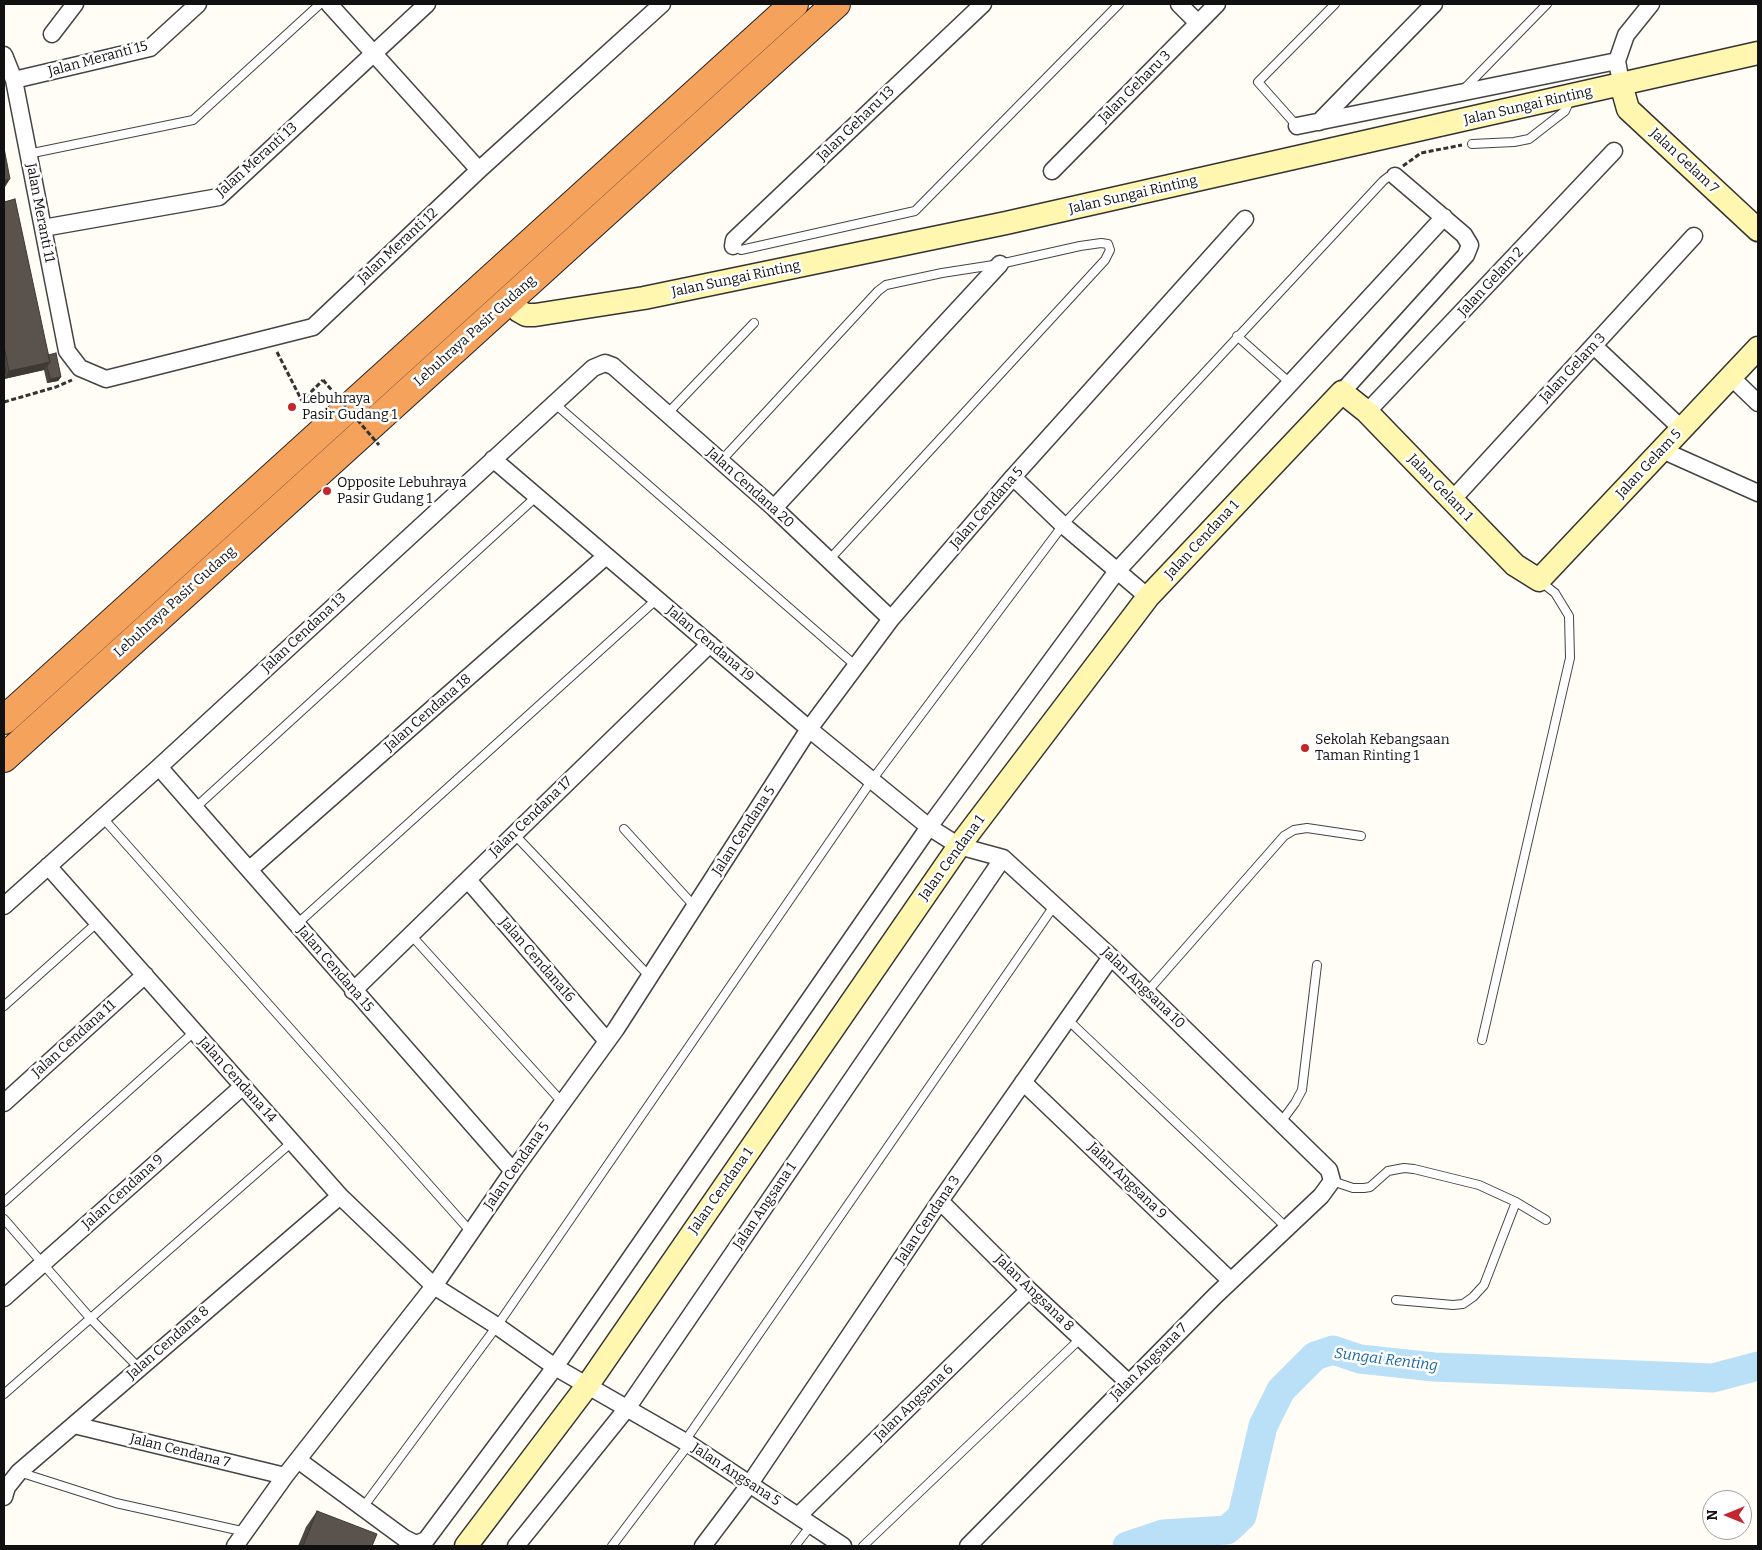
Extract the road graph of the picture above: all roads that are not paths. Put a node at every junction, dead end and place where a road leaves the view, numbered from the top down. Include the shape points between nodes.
1 (75, 4) edge
2 (198, 4) edge
3 (320, 4) edge
4 (329, 4) edge
5 (427, 4) edge
6 (662, 4) edge
7 (794, 4) edge
8 (836, 4) edge
9 (983, 4) edge
10 (1119, 4) edge
11 (1179, 4) edge
12 (1217, 4) edge
13 (1335, 4) edge
14 (1434, 4) edge
15 (1547, 4) edge
16 (1649, 4) edge
17 (1198, 23) junction
18 (52, 34) dead end
19 (373, 52) junction
20 (1758, 53) edge
21 (4, 55) edge
22 (1617, 61) junction
23 (14, 80) junction
24 (1621, 84) junction
25 (1459, 94) junction
26 (1572, 96) junction
27 (1320, 122) junction
28 (1297, 126) joint
29 (1472, 144) road end
30 (1614, 151) dead end
31 (28, 154) junction
32 (479, 170) junction
33 (1052, 171) dead end
34 (1395, 176) joint
35 (1444, 217) junction
36 (1245, 219) dead end
37 (43, 228) junction
38 (1758, 230) edge
39 (1694, 236) dead end
40 (733, 246) joint
41 (1000, 264) junction
42 (510, 300) junction
43 (754, 323) dead end
44 (1237, 336) junction
45 (1594, 346) junction
46 (1758, 348) edge
47 (605, 363) joint
48 (84, 369) joint
49 (1732, 377) junction
50 (1290, 383) junction
51 (1342, 392) junction
52 (554, 403) junction
53 (1758, 403) edge
54 (1367, 412) junction
55 (667, 414) junction
56 (1682, 429) junction
57 (1662, 450) junction
58 (493, 459) junction
59 (720, 461) junction
60 (1013, 478) junction
61 (1758, 493) edge
62 (536, 496) junction
63 (1452, 500) junction
64 (774, 508) junction
65 (1063, 525) junction
66 (606, 556) junction
67 (829, 560) junction
68 (1117, 571) junction
69 (1539, 580) junction
70 (1148, 597) junction
71 (657, 599) junction
72 (891, 619) junction
73 (710, 644) junction
74 (856, 666) junction
75 (4, 720) edge
76 (809, 729) junction
77 (4, 758) edge
78 (159, 767) junction
79 (872, 780) junction
80 (196, 808) junction
81 (102, 818) junction
82 (929, 827) junction
83 (624, 829) dead end
84 (514, 834) junction
85 (1361, 836) dead end
86 (959, 846) junction
87 (1002, 858) junction
88 (48, 866) junction
89 (250, 870) junction
90 (468, 880) junction
91 (4, 906) edge
92 (1054, 906) junction
93 (695, 907) junction
94 (99, 921) junction
95 (297, 924) junction
96 (411, 935) junction
97 (1111, 957) junction
98 (1317, 965) dead end
99 (145, 975) junction
100 (650, 977) junction
101 (353, 991) junction
102 (1147, 992) junction
103 (4, 1006) edge
104 (1067, 1019) junction
105 (194, 1032) junction
106 (607, 1040) junction
107 (1482, 1040) dead end
108 (1024, 1082) junction
109 (242, 1087) junction
110 (562, 1102) junction
111 (4, 1103) edge
112 (1280, 1122) junction
113 (292, 1142) junction
114 (513, 1171) junction
115 (1332, 1181) junction
116 (340, 1196) junction
117 (940, 1201) junction
118 (4, 1202) edge
119 (1516, 1202) junction
120 (4, 1219) edge
121 (1546, 1220) dead end
122 (1287, 1228) junction
123 (471, 1232) junction
124 (43, 1264) junction
125 (1231, 1281) junction
126 (434, 1286) junction
127 (1029, 1290) junction
128 (4, 1298) edge
129 (1396, 1300) dead end
130 (91, 1319) junction
131 (497, 1326) junction
132 (1081, 1338) junction
133 (139, 1368) junction
134 (555, 1368) junction
135 (1129, 1383) junction
136 (587, 1386) junction
137 (4, 1394) edge
138 (628, 1407) junction
139 (74, 1425) junction
140 (687, 1443) junction
141 (298, 1460) junction
142 (19, 1472) junction
143 (286, 1476) junction
144 (749, 1485) junction
145 (4, 1497) edge
146 (364, 1506) junction
147 (805, 1520) junction
148 (246, 1532) junction
149 (235, 1546) edge
150 (466, 1546) edge
151 (516, 1546) edge
152 (612, 1546) edge
153 (703, 1546) edge
154 (795, 1546) edge
155 (843, 1546) edge
156 (864, 1546) edge
157 (968, 1546) edge

1 - 18 street
2 - 23 street, Jalan Meranti 15 via 150,48
3 - 31 lane via 193,120
4 - 19 street
5 - 19 street, Jalan Meranti 13
6 - 32 street, Jalan Meranti 12
7 - 75 highway, Lebuhraya Pasir Gudang
8 - 42 highway, Lebuhraya Pasir Gudang
9 - 40 street, Jalan Geharu 13 via 734,240
10 - 40 lane via 915,211 741,250
11 - 17 street
12 - 17 street, Jalan Geharu 3
13 - 28 lane via 1258,82
14 - 27 street
15 - 25 lane
16 - 22 street via 1626,35
17 - 33 street, Jalan Geharu 3
19 - 32 street
19 - 37 street, Jalan Meranti 13 via 219,197
20 - 24 street, Jalan Sungai Rinting
21 - 23 street, Jalan Meranti 11
22 - 24 street
22 - 25 street
23 - 31 street, Jalan Meranti 11
24 - 26 street, Jalan Sungai Rinting
24 - 38 street, Jalan Gelam 7 via 1628,109
25 - 27 street
26 - 29 lane via 1566,111 1530,139
26 - 42 street, Jalan Sungai Rinting via 1006,223 644,298 535,315 518,312
27 - 28 street
30 - 54 street, Jalan Gelam 2
31 - 37 street, Jalan Meranti 11
32 - 48 street, Jalan Meranti 12 via 313,327 106,379
34 - 35 street, Jalan Cendana 1
34 - 44 lane via 1383,181
35 - 50 street
35 - 51 street, Jalan Cendana 1 via 1470,245 1466,255
36 - 60 street, Jalan Cendana 5
37 - 48 street, Jalan Meranti 11 via 67,351
39 - 45 street, Jalan Gelam 3
41 - 59 lane via 886,285
41 - 64 street
41 - 67 lane via 1101,243 1108,244 1110,250 1105,260
42 - 77 highway, Lebuhraya Pasir Gudang
43 - 55 lane
44 - 50 lane
44 - 65 lane
45 - 56 street
45 - 63 street, Jalan Gelam 3
46 - 49 street, Jalan Gelam 5
47 - 52 street, Jalan Cendana 13 via 593,368
47 - 55 street, Jalan Cendana 20 via 613,366
49 - 53 street
49 - 56 street, Jalan Gelam 5
50 - 68 street
51 - 54 street, Jalan Gelam 1
51 - 70 street, Jalan Cendana 1
52 - 58 street, Jalan Cendana 13
52 - 74 lane
54 - 63 street, Jalan Gelam 1
55 - 59 street, Jalan Cendana 20
56 - 57 street, Jalan Gelam 5
57 - 61 street
57 - 69 street, Jalan Gelam 5
58 - 62 street, Jalan Cendana 19
58 - 78 street, Jalan Cendana 13
59 - 64 street, Jalan Cendana 20
60 - 65 street
60 - 72 street, Jalan Cendana 5
62 - 66 street, Jalan Cendana 19
62 - 80 lane
63 - 69 street, Jalan Gelam 1 via 1515,565
64 - 67 street, Jalan Cendana 20
65 - 68 street
65 - 79 lane
66 - 71 street, Jalan Cendana 19
66 - 89 street, Jalan Cendana 18
67 - 72 street, Jalan Cendana 20
68 - 70 street
68 - 82 street
69 - 107 lane via 1555,593 1569,616 1570,658
70 - 86 street, Jalan Cendana 1
71 - 73 street, Jalan Cendana 19
71 - 95 lane
72 - 74 street, Jalan Cendana 5
73 - 76 street, Jalan Cendana 19
73 - 84 street, Jalan Cendana 17
74 - 76 street, Jalan Cendana 5
76 - 79 street, Jalan Cendana 19
76 - 93 street, Jalan Cendana 5
78 - 80 street, Jalan Cendana 15
78 - 81 street, Jalan Cendana 13
79 - 82 street, Jalan Cendana 19
79 - 131 lane
80 - 89 street, Jalan Cendana 15
81 - 88 street, Jalan Cendana 13
81 - 123 lane
82 - 86 street, Jalan Angsana 10
82 - 134 street
83 - 93 lane
84 - 90 street, Jalan Cendana 17
84 - 100 lane
85 - 102 lane via 1306,828 1284,836
86 - 87 street, Jalan Angsana 10
86 - 136 street, Jalan Cendana 1
87 - 92 street, Jalan Angsana 10
87 - 138 street, Jalan Angsana 1
88 - 91 street, Jalan Cendana 13
88 - 94 street, Jalan Cendana 14
89 - 95 street, Jalan Cendana 15
90 - 96 street, Jalan Cendana 17
90 - 106 street, Jalan Cendana16
92 - 97 street, Jalan Angsana 10
92 - 140 lane
93 - 100 street, Jalan Cendana 5
94 - 99 street, Jalan Cendana 14
94 - 103 lane
95 - 101 street, Jalan Cendana 15
96 - 101 street, Jalan Cendana 17
96 - 110 lane
97 - 102 street, Jalan Angsana 10
97 - 104 street, Jalan Cendana 3
98 - 112 lane via 1302,1090
99 - 105 street, Jalan Cendana 14
99 - 111 street, Jalan Cendana 11
100 - 106 street, Jalan Cendana 5
101 - 114 street, Jalan Cendana 15
102 - 112 street, Jalan Angsana 10
104 - 108 street, Jalan Cendana 3
104 - 122 lane
105 - 109 street, Jalan Cendana 14
105 - 118 lane
106 - 110 street, Jalan Cendana 5
108 - 117 street, Jalan Cendana 3
108 - 125 street, Jalan Angsana 9
109 - 113 street, Jalan Cendana 14
109 - 124 street, Jalan Cendana 9
110 - 114 street, Jalan Cendana 5
112 - 115 street, Jalan Angsana 10 via 1329,1170
113 - 116 street, Jalan Cendana 14
113 - 130 lane
114 - 123 street, Jalan Cendana 5
115 - 119 lane via 1364,1188 1388,1171 1404,1168 1479,1185
115 - 122 street, Jalan Angsana 7
116 - 126 street, Jalan Cendana 14
116 - 133 street, Jalan Cendana 8
117 - 127 street, Jalan Angsana 8
117 - 144 street, Jalan Cendana 3
119 - 121 lane
119 - 129 lane via 1484,1285 1473,1297 1463,1304 1453,1305
120 - 124 lane
122 - 125 street, Jalan Angsana 7
123 - 126 street, Jalan Cendana 5
124 - 128 street, Jalan Cendana 9
124 - 130 lane
125 - 135 street, Jalan Angsana 7
126 - 131 street, Jalan Cendana 14
126 - 141 street, Jalan Cendana 5
127 - 132 street, Jalan Angsana 8
127 - 147 street, Jalan Angsana 6
130 - 133 lane
130 - 137 lane
131 - 134 street, Jalan Cendana 14
131 - 146 lane
132 - 135 street, Jalan Angsana 8
132 - 156 lane
133 - 139 street, Jalan Cendana 8
134 - 136 street, Jalan Angsana 5
134 - 146 street via 426,1540 416,1544
135 - 157 street, Jalan Angsana 7
136 - 138 street, Jalan Angsana 5
136 - 150 street, Jalan Cendana 1
138 - 140 street, Jalan Angsana 5
138 - 151 street, Jalan Angsana 1
139 - 142 street, Jalan Cendana 8
139 - 143 street, Jalan Cendana 7
140 - 144 street, Jalan Angsana 5
140 - 152 lane
141 - 143 street, Jalan Cendana 5
141 - 146 street
142 - 145 street, Jalan Cendana 8 via 7,1487
142 - 148 lane via 116,1503
143 - 148 street, Jalan Cendana 5
144 - 147 street, Jalan Angsana 5
144 - 153 street, Jalan Cendana 3
147 - 154 lane
147 - 155 street, Jalan Angsana 5
148 - 149 street, Jalan Cendana 5

